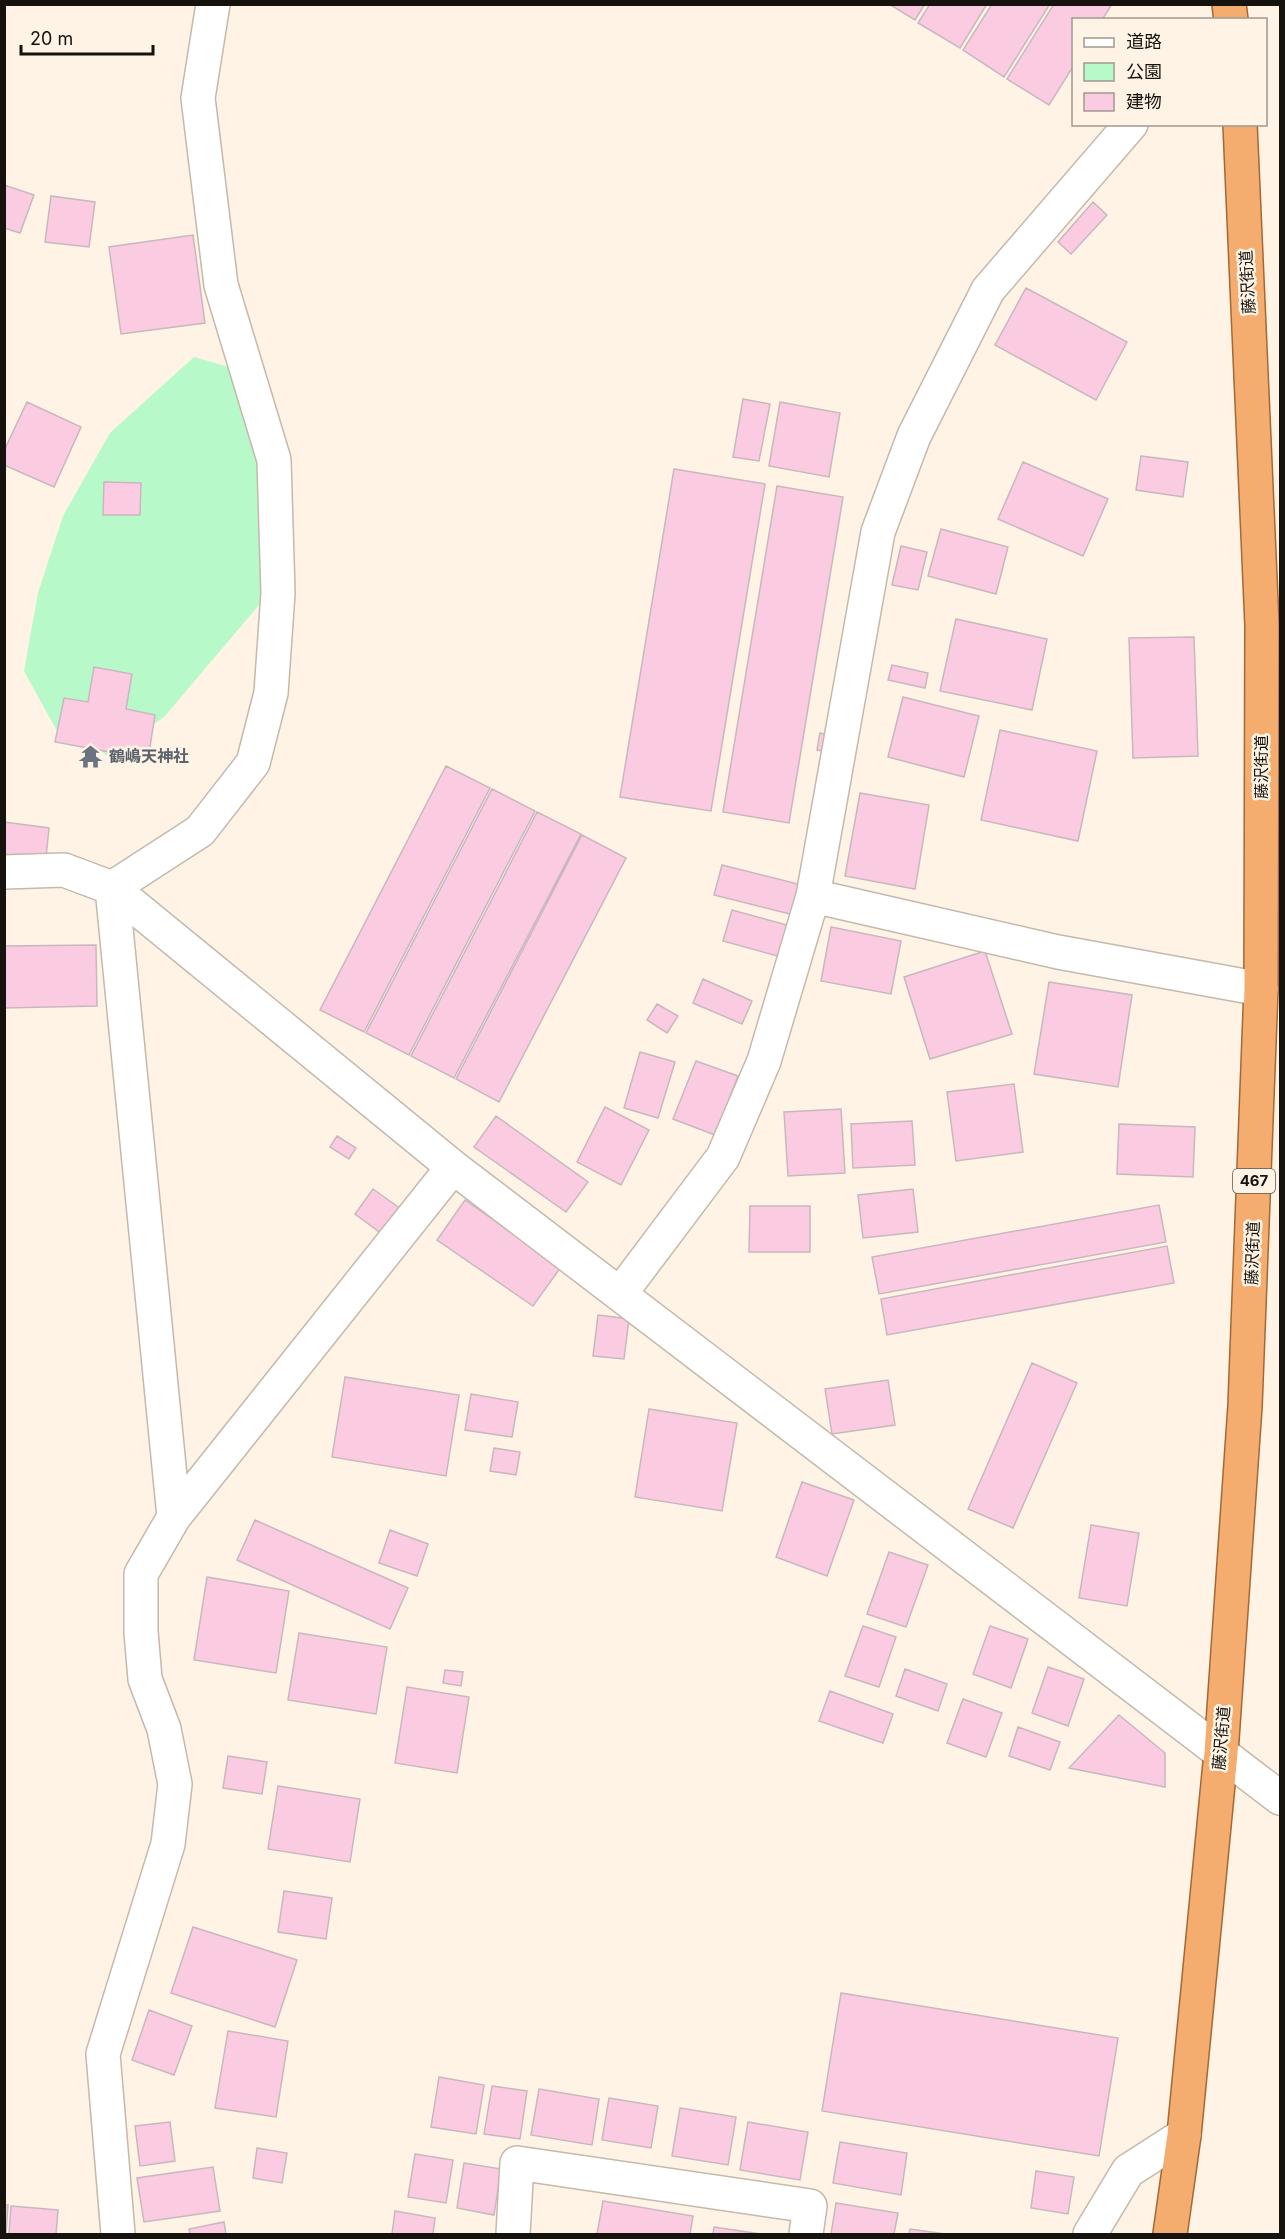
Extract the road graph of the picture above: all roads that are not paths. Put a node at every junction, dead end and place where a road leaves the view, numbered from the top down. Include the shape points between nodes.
1 (213, 4) edge
2 (1129, 126) edge
3 (1240, 126) edge
4 (4, 873) edge
5 (112, 888) junction
6 (813, 897) junction
7 (1261, 989) junction
8 (453, 1167) junction
9 (620, 1294) junction
10 (174, 1517) junction
11 (1221, 1753) junction
12 (1281, 1798) edge
13 (1184, 2135) junction
14 (118, 2235) edge
15 (513, 2235) edge
16 (806, 2235) edge
17 (1090, 2235) edge
18 (1170, 2235) edge

1 - 5 street via 198,98 221,285 274,460 278,593 272,693 253,763 200,831
2 - 6 street via 988,290 914,436 878,532
3 - 7 highway, 藤沢街道 / 467 via 1262,625
4 - 5 street via 64,870
5 - 8 street
5 - 10 street
6 - 7 street via 1058,952
6 - 9 street via 764,1061 723,1157
7 - 11 highway, 藤沢街道 / 467 via 1245,1406
8 - 9 street
8 - 10 street
9 - 11 street
10 - 14 street via 141,1574 146,1679 164,1730 175,1784 168,1844 103,2054
11 - 12 street
11 - 13 highway, 藤沢街道 / 467
13 - 17 street via 1128,2171
13 - 18 highway, 藤沢街道 / 467
15 - 16 street via 517,2163 810,2206

